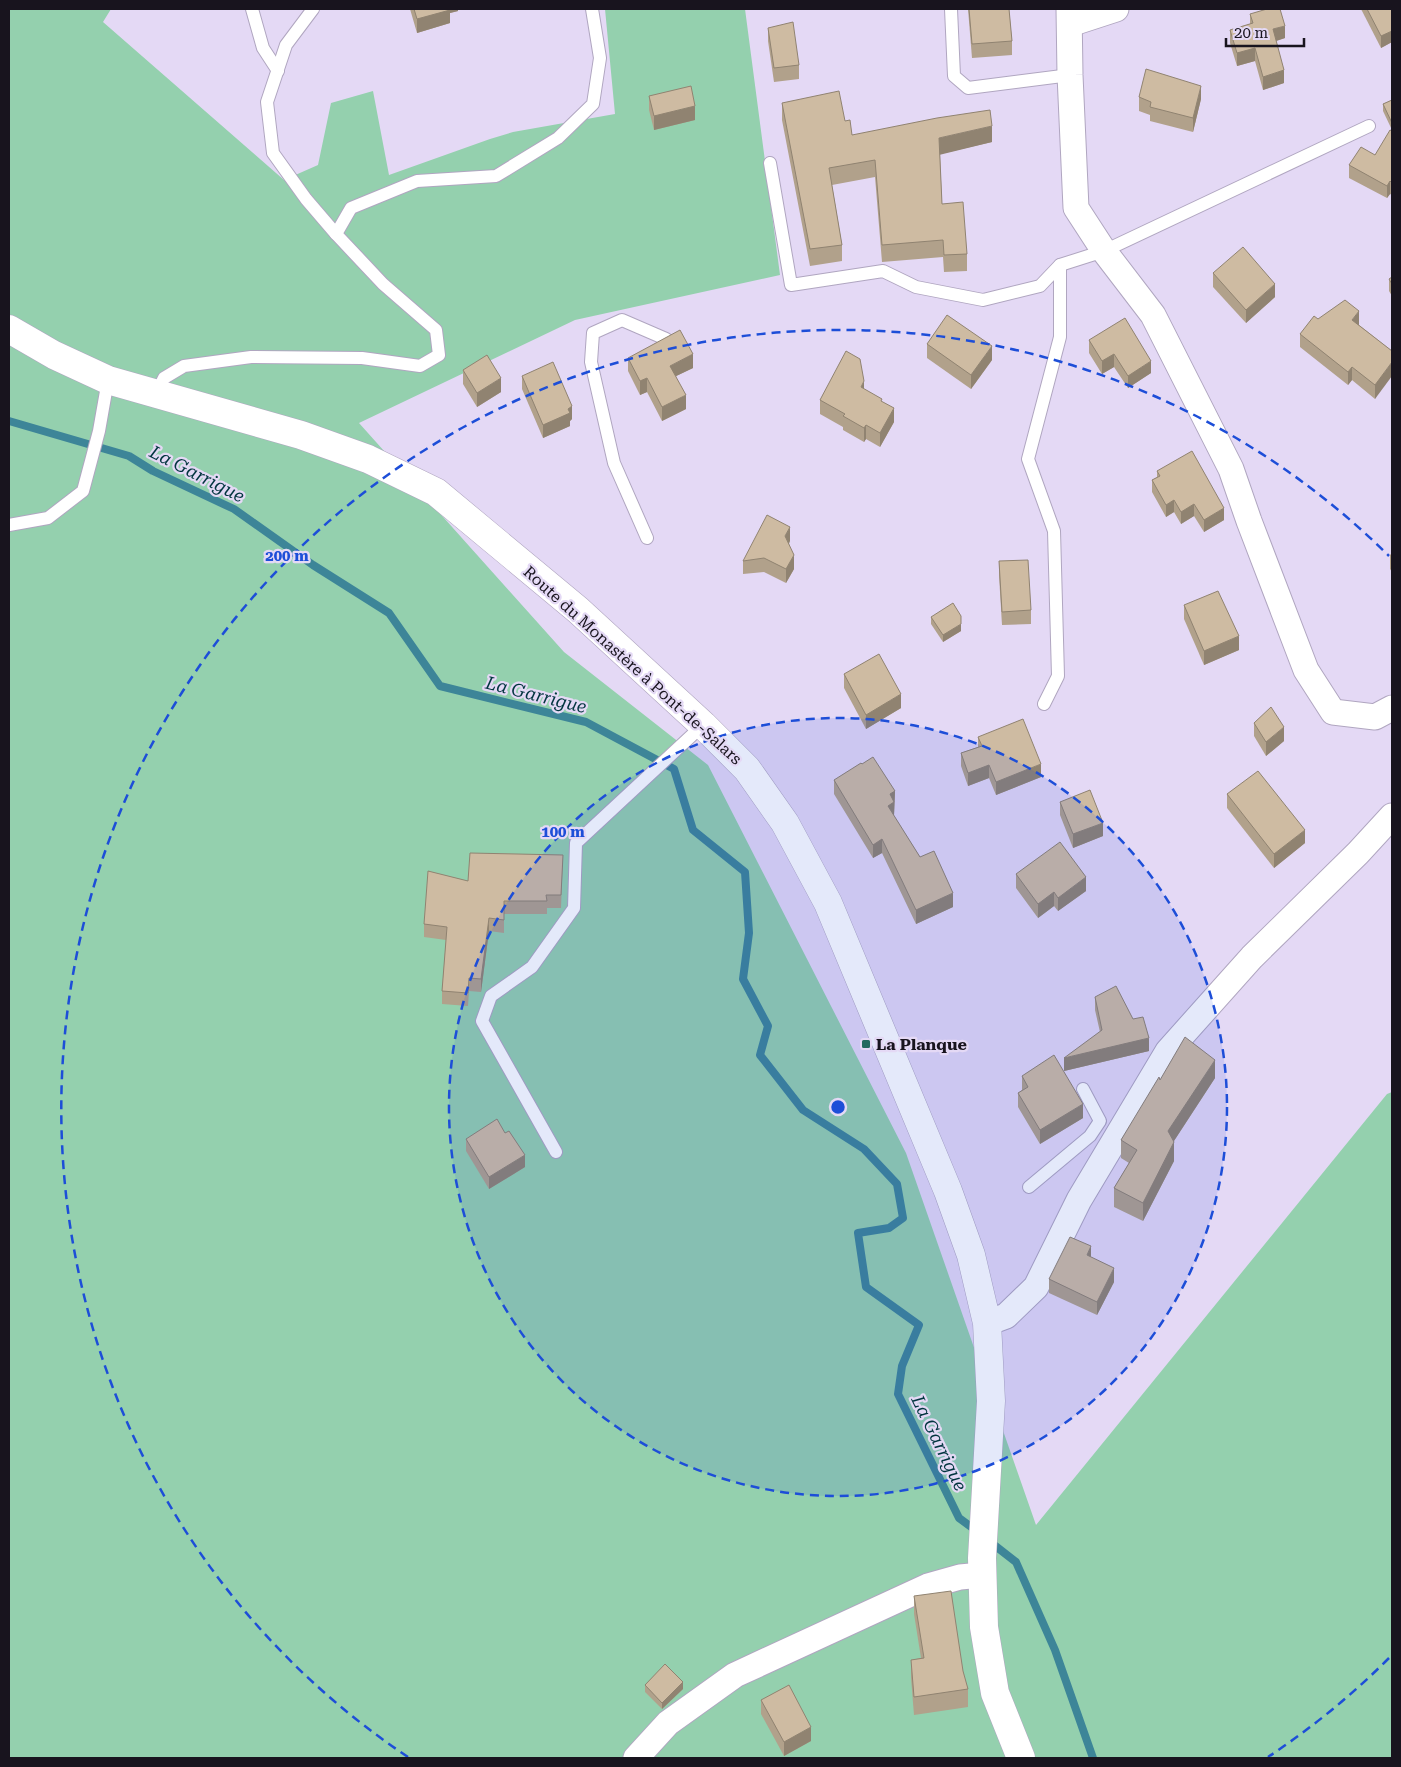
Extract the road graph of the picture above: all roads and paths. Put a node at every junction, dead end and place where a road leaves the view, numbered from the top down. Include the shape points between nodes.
1 (252, 9) edge
2 (313, 9) edge
3 (592, 9) edge
4 (951, 9) edge
5 (1116, 9) edge
6 (1069, 16) edge
7 (278, 71) junction
8 (1070, 75) junction
9 (1369, 126) dead end
10 (770, 163) dead end
11 (336, 234) junction
12 (1104, 251) junction
13 (1060, 265) junction
14 (9, 329) edge
15 (666, 339) edge
16 (108, 380) junction
17 (156, 394) junction
18 (9, 525) edge
19 (647, 538) dead end
20 (1044, 704) dead end
21 (1392, 708) edge
22 (703, 725) junction
23 (1392, 816) edge
24 (1083, 1089) dead end
25 (556, 1152) dead end
26 (1029, 1187) dead end
27 (987, 1323) junction
28 (982, 1567) junction
29 (636, 1758) edge
30 (1021, 1758) edge

1 - 7 lane via 263,48
2 - 7 lane via 286,45
3 - 11 lane via 600,58 593,104 558,138 496,176 417,181 352,208
4 - 8 lane via 954,76 968,88
5 - 6 street
6 - 8 street
7 - 11 lane via 267,102 273,153
8 - 12 street via 1076,208
9 - 12 lane
10 - 13 lane via 791,285 883,271 916,287 983,300 1040,286
11 - 17 lane via 383,284 436,330 438,355 420,366 362,358 251,357 184,366 164,378
12 - 13 lane
12 - 21 street via 1153,315 1231,469 1306,670 1333,712 1375,717
13 - 20 lane via 1060,337 1028,459 1054,531 1058,676
14 - 16 street, Route du Monastère à Pont-de-Salars via 54,355
15 - 19 lane via 622,320 593,333 591,362 614,462
16 - 17 street, Route du Monastère à Pont-de-Salars
16 - 18 lane via 93,458 83,491 48,518
17 - 22 street, Route du Monastère à Pont-de-Salars via 301,434 368,459 436,492 578,610
22 - 25 lane via 576,843 574,908 532,967 491,996 482,1021
22 - 27 street, Route du Monastère à Pont-de-Salars via 747,769 785,823 828,903 948,1192 971,1255
23 - 27 street via 1252,957 1168,1051 1079,1200 1036,1287 1006,1316
24 - 26 lane via 1100,1121 1090,1136
27 - 28 street, Route du Monastère à Pont-de-Salars via 991,1401
28 - 29 street via 928,1586 735,1675 668,1724
28 - 30 street, Route du Monastère à Pont-de-Salars via 984,1626 995,1693

